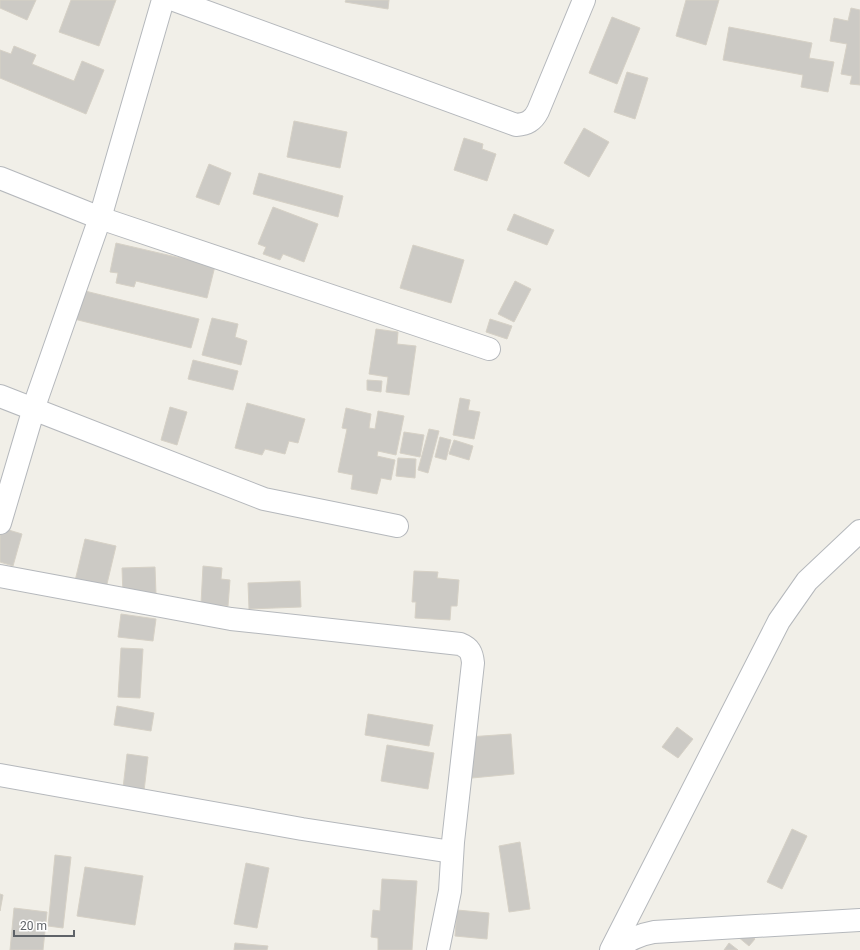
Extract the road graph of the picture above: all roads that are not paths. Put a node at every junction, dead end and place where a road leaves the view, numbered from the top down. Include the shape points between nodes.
1 (163, 0) edge
2 (174, 0) edge
3 (584, 0) edge
4 (0, 178) edge
5 (100, 218) junction
6 (489, 349) dead end
7 (0, 396) edge
8 (34, 410) junction
9 (0, 523) edge
10 (397, 526) dead end
11 (860, 531) edge
12 (0, 576) edge
13 (0, 775) edge
14 (452, 852) junction
15 (860, 920) edge
16 (438, 950) edge
17 (612, 950) edge

1 - 5 street
2 - 3 street via 516,124 525,124 534,119 538,111
4 - 5 street
5 - 6 street
5 - 8 street
7 - 8 street
8 - 9 street
8 - 10 street via 264,499
11 - 17 street via 806,581 779,621
12 - 14 street via 231,619 460,644 467,647 472,654 473,663
13 - 14 street via 302,829
14 - 16 street via 450,891
15 - 17 street via 654,932 632,938

